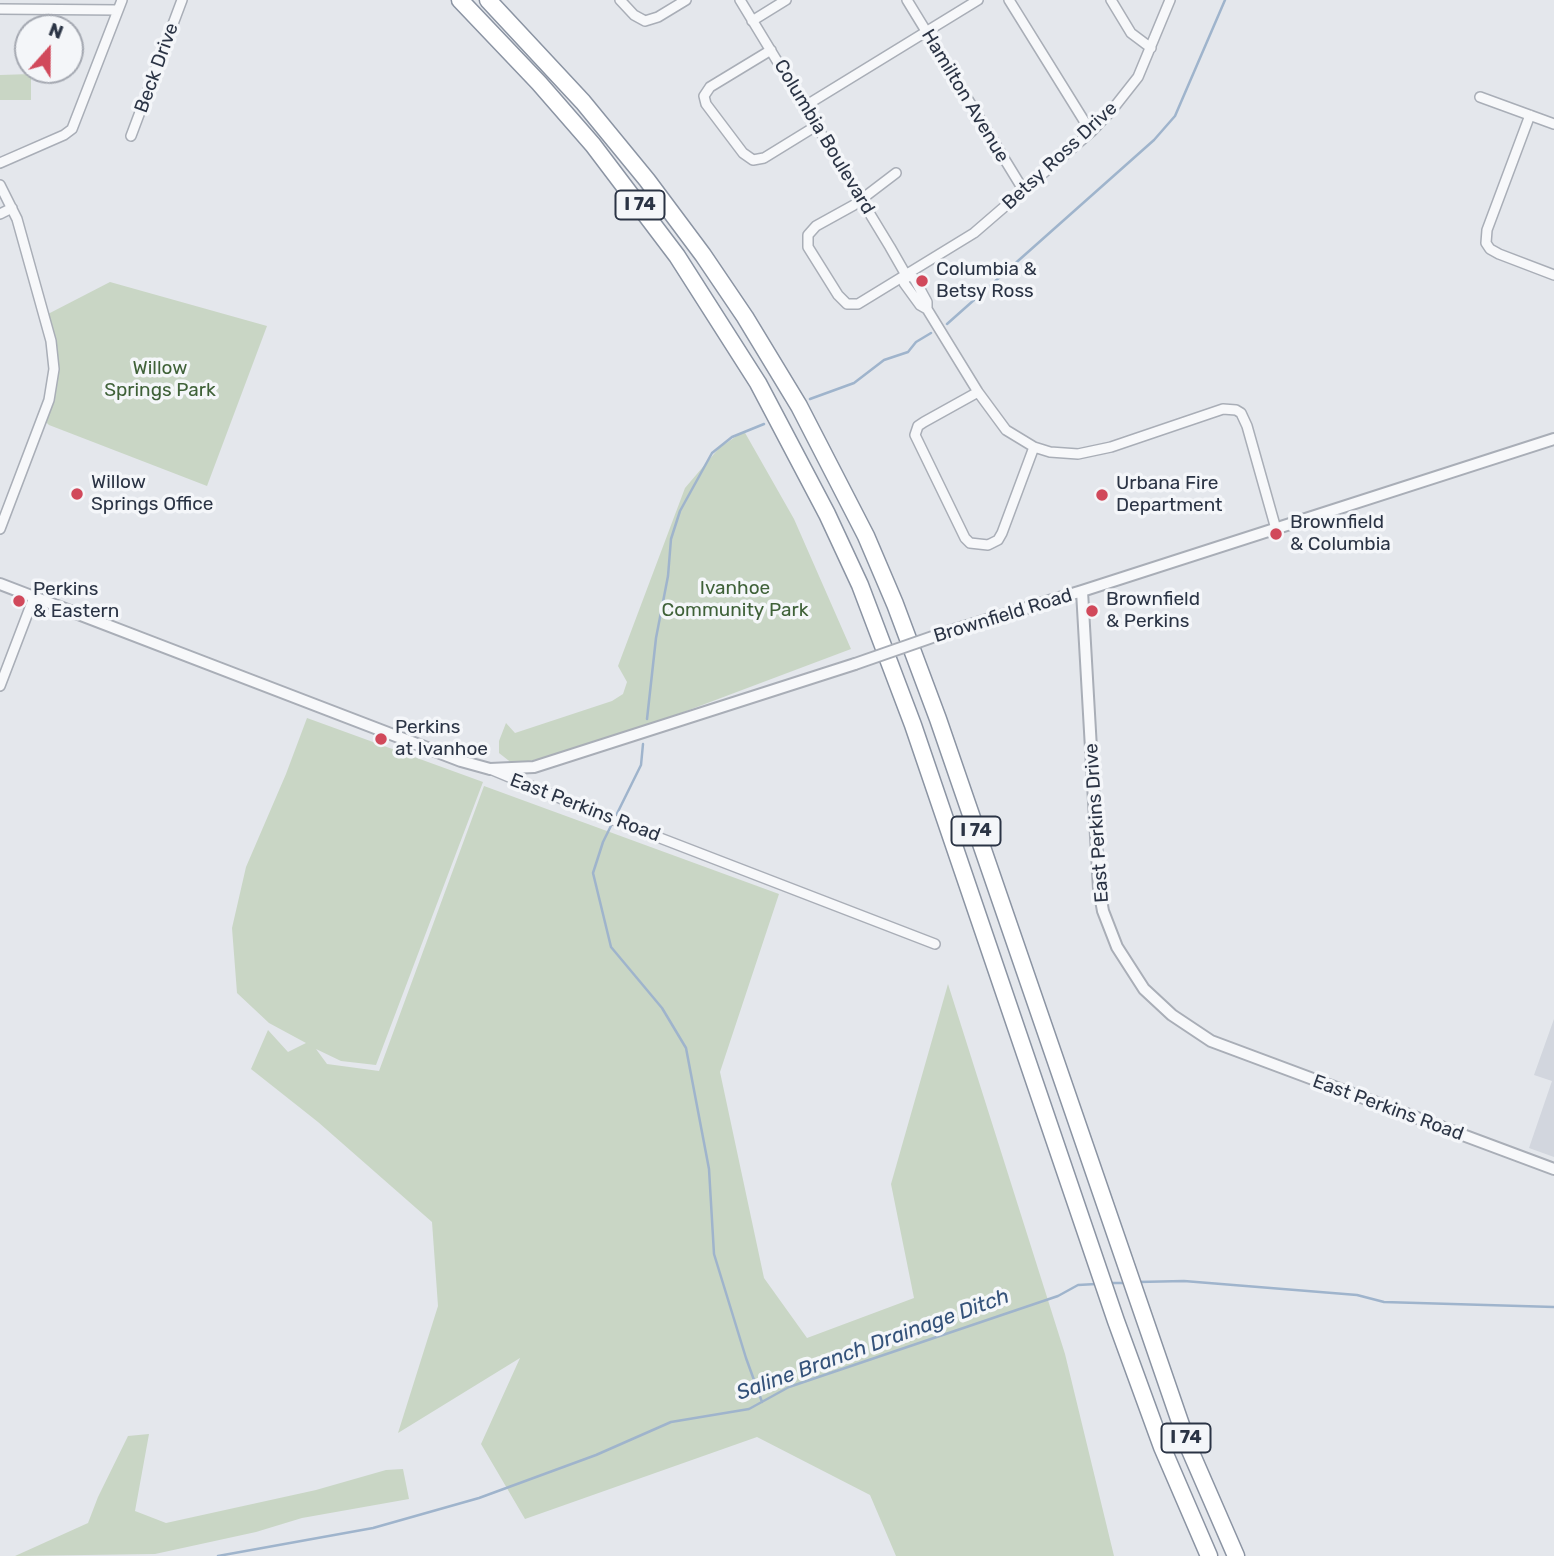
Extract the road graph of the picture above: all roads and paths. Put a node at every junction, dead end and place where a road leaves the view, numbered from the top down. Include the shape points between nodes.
1 (122, 0) edge
2 (182, 0) edge
3 (460, 0) edge
4 (488, 0) edge
5 (620, 0) edge
6 (686, 0) edge
7 (740, 0) edge
8 (786, 0) edge
9 (907, 0) edge
10 (978, 0) edge
11 (1009, 0) edge
12 (1111, 0) edge
13 (1170, 0) edge
14 (0, 9) edge
15 (118, 10) junction
16 (752, 21) junction
17 (926, 32) junction
18 (1150, 48) junction
19 (771, 50) junction
20 (1480, 97) dead end
21 (804, 106) junction
22 (1530, 115) junction
23 (1554, 124) edge
24 (816, 125) junction
25 (1091, 132) junction
26 (131, 136) dead end
27 (0, 163) edge
28 (896, 173) dead end
29 (0, 185) edge
30 (1024, 191) junction
31 (861, 200) junction
32 (12, 208) junction
33 (0, 214) edge
34 (906, 275) junction
35 (1554, 275) edge
36 (978, 391) junction
37 (1554, 439) edge
38 (1034, 447) junction
39 (4, 505) edge
40 (0, 529) edge
41 (1276, 529) junction
42 (0, 584) edge
43 (1082, 591) junction
44 (34, 597) junction
45 (0, 686) edge
46 (490, 769) junction
47 (935, 944) dead end
48 (1223, 1045) joint
49 (1554, 1169) edge
50 (1209, 1556) edge
51 (1236, 1556) edge

1 - 15 street
2 - 26 street, Beck Drive
3 - 50 highway, I 74 via 539,83 637,200 714,311 821,502 860,585 913,725 1116,1321 1162,1447
4 - 51 highway, I 74 via 583,102 703,255 772,359 866,536 938,719 1189,1448
5 - 6 street via 645,21
7 - 16 street, Columbia Boulevard
8 - 16 street
9 - 17 street, Hamilton Avenue
10 - 17 street
11 - 25 street
12 - 18 street via 1131,33
13 - 18 street, Betsy Ross Drive
14 - 15 street
15 - 27 street via 72,129
16 - 19 street, Columbia Boulevard
17 - 21 street
17 - 30 street, Hamilton Avenue
18 - 25 street, Betsy Ross Drive via 1127,93
19 - 21 street, Columbia Boulevard
19 - 24 street via 710,87 704,96 706,104 753,160 764,158
20 - 22 street
21 - 24 street, Columbia Boulevard
22 - 23 street
22 - 35 street via 1486,243 1499,254
24 - 31 street, Columbia Boulevard
25 - 30 street, Betsy Ross Drive
28 - 31 street
29 - 32 street
30 - 34 street, Betsy Ross Drive via 974,233
31 - 34 street, Columbia Boulevard
31 - 34 street, Betsy Ross Drive via 811,230 808,247 847,304 858,304
32 - 33 street
32 - 39 street via 51,341 54,369 49,400
34 - 36 street, Columbia Boulevard via 914,278 927,309
36 - 38 street, Columbia Boulevard via 1006,430
36 - 38 street via 918,426 915,435 970,543 988,545 998,540
37 - 41 street, Brownfield Road
38 - 41 street, Columbia Boulevard via 1064,454 1086,453 1223,410 1236,410 1247,426
39 - 40 street
41 - 43 street, Brownfield Road
42 - 44 street, East Perkins Road
43 - 46 street, Brownfield Road, bridge via 534,767
43 - 48 street, East Perkins Drive via 1096,861 1107,921 1117,947 1144,989 1172,1015
44 - 45 street
44 - 46 street, East Perkins Road
46 - 47 street, East Perkins Road
48 - 49 street, East Perkins Road

